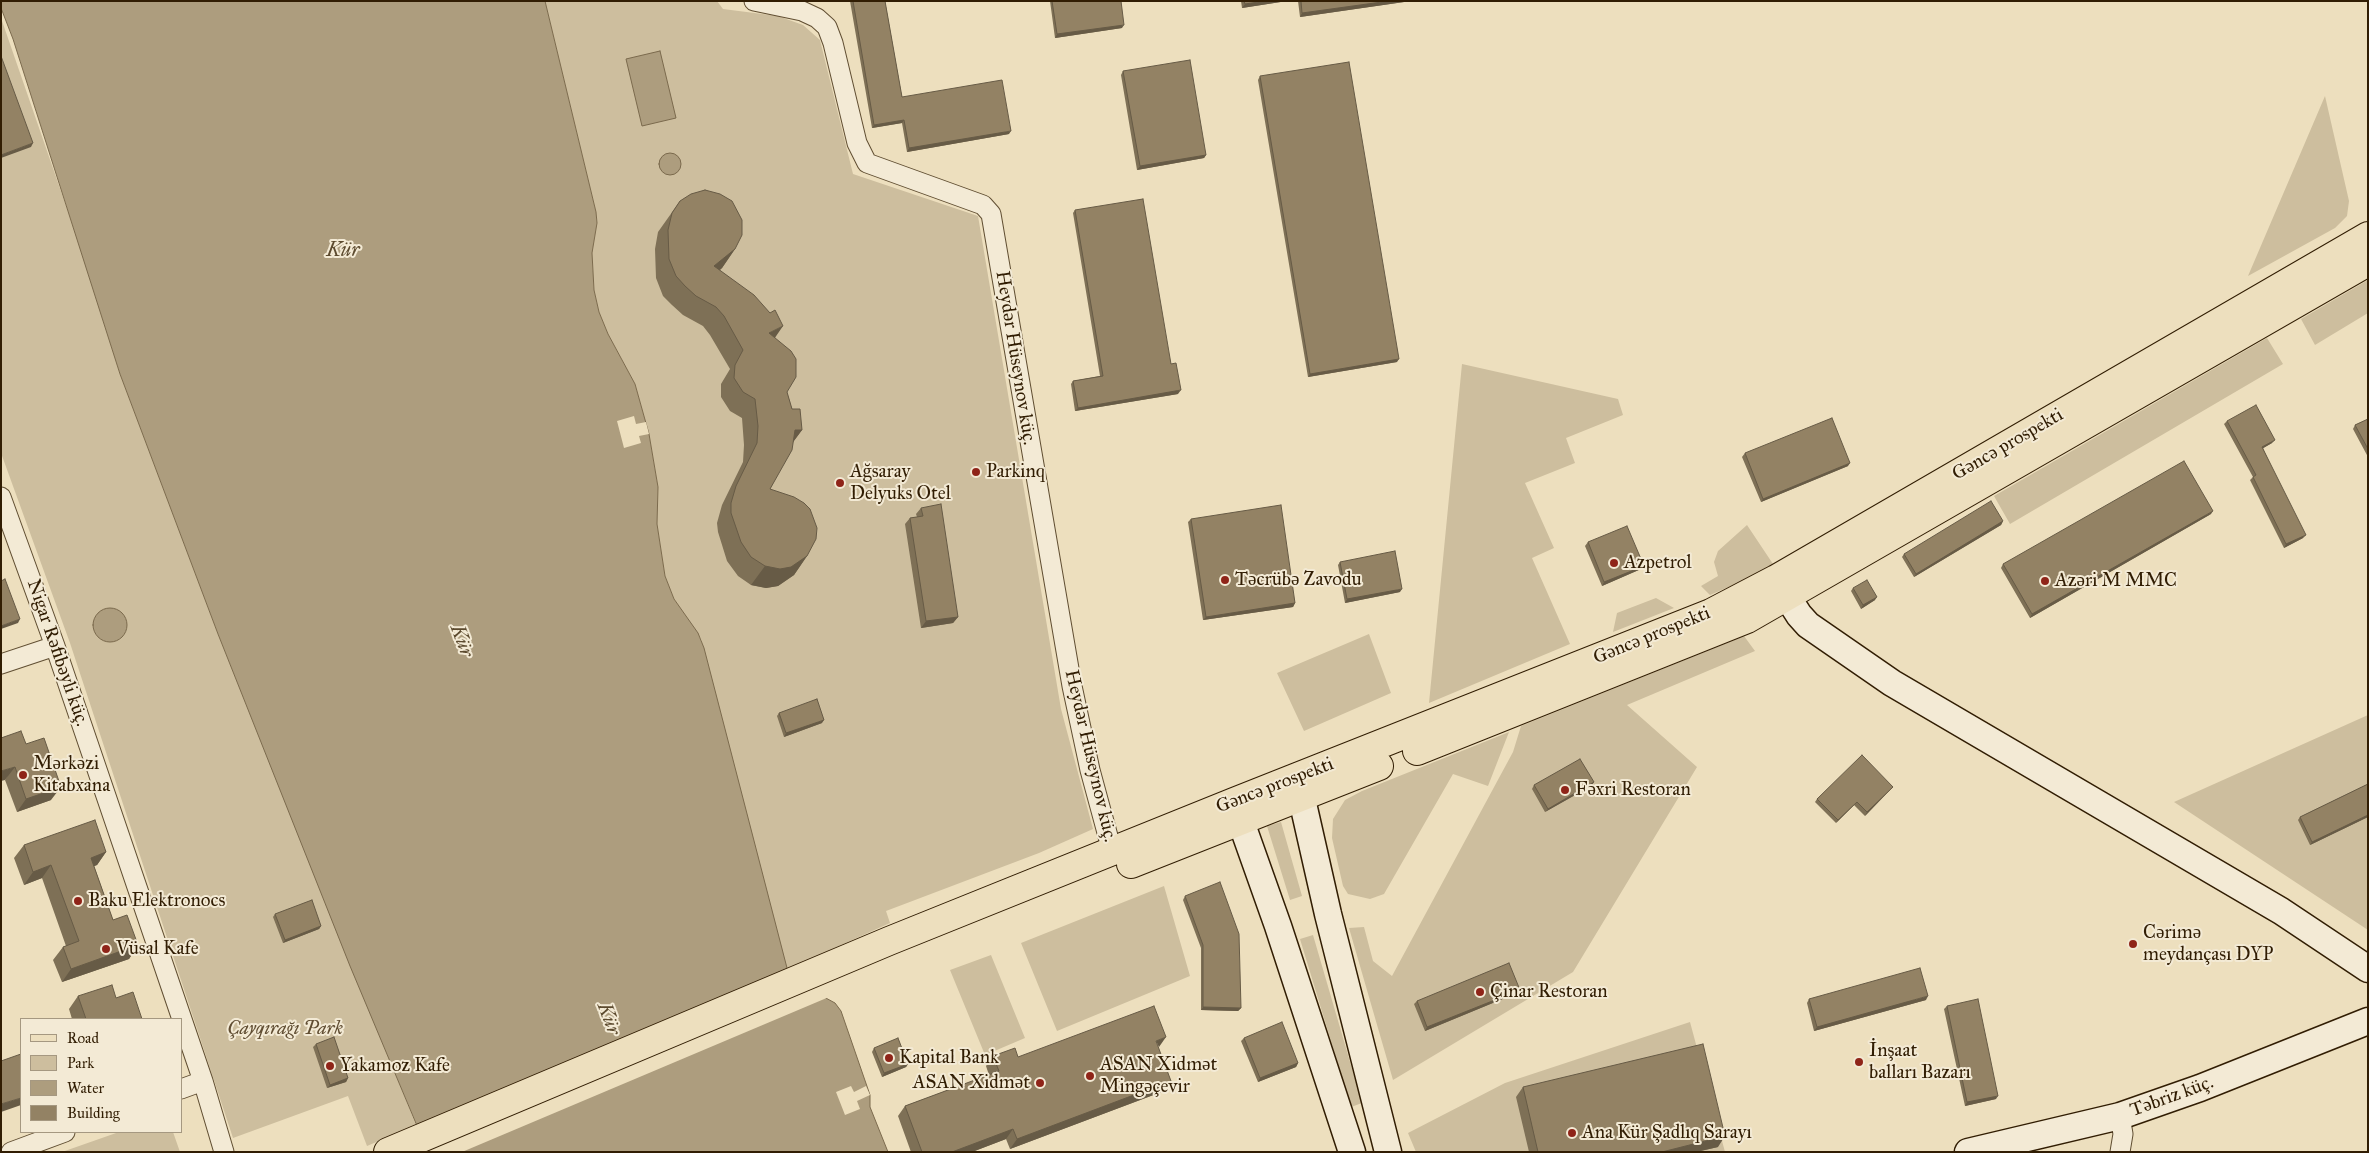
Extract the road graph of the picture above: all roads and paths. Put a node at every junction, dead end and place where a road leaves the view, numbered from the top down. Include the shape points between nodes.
1 (754, 1) edge
2 (2368, 236) edge
3 (2368, 262) edge
4 (1, 497) edge
5 (1781, 588) junction
6 (55, 646) junction
7 (1, 664) edge
8 (1300, 787) junction
9 (1238, 811) junction
10 (1112, 851) junction
11 (893, 949) junction
12 (2368, 969) edge
13 (182, 1018) edge
14 (182, 1019) edge
15 (2368, 1021) edge
16 (203, 1081) junction
17 (182, 1089) edge
18 (2120, 1116) junction
19 (62, 1133) edge
20 (10, 1152) edge
21 (224, 1152) edge
22 (388, 1152) edge
23 (429, 1152) edge
24 (1352, 1152) edge
25 (1388, 1152) edge
26 (1968, 1152) edge
27 (2120, 1152) edge

1 - 10 street, Heydər Hüseynov küç. via 802,11 827,27 857,143 867,163 983,204 990,214 1072,686
2 - 5 main road, Gəncə prospekti
3 - 5 main road, Gəncə prospekti via 2266,322
4 - 6 street, Nigar Rəfibəyli küç.
5 - 8 main road, Gəncə prospekti via 1711,613
5 - 12 main road via 1799,615 1818,633 1892,682 2281,911
6 - 7 street
6 - 13 street, Nigar Rəfibəyli küç.
8 - 9 main road, Gəncə prospekti
8 - 25 main road via 1328,914
9 - 10 main road, Gəncə prospekti
9 - 11 main road, Gəncə prospekti
9 - 24 main road
10 - 11 main road, Gəncə prospekti
11 - 22 main road
11 - 23 main road
14 - 16 street, Nigar Rəfibəyli küç.
15 - 18 main road, Təbriz küç.
16 - 17 street
16 - 21 street, Nigar Rəfibəyli küç.
18 - 26 main road, Təbriz küç.
18 - 27 street via 2123,1134
19 - 20 street

